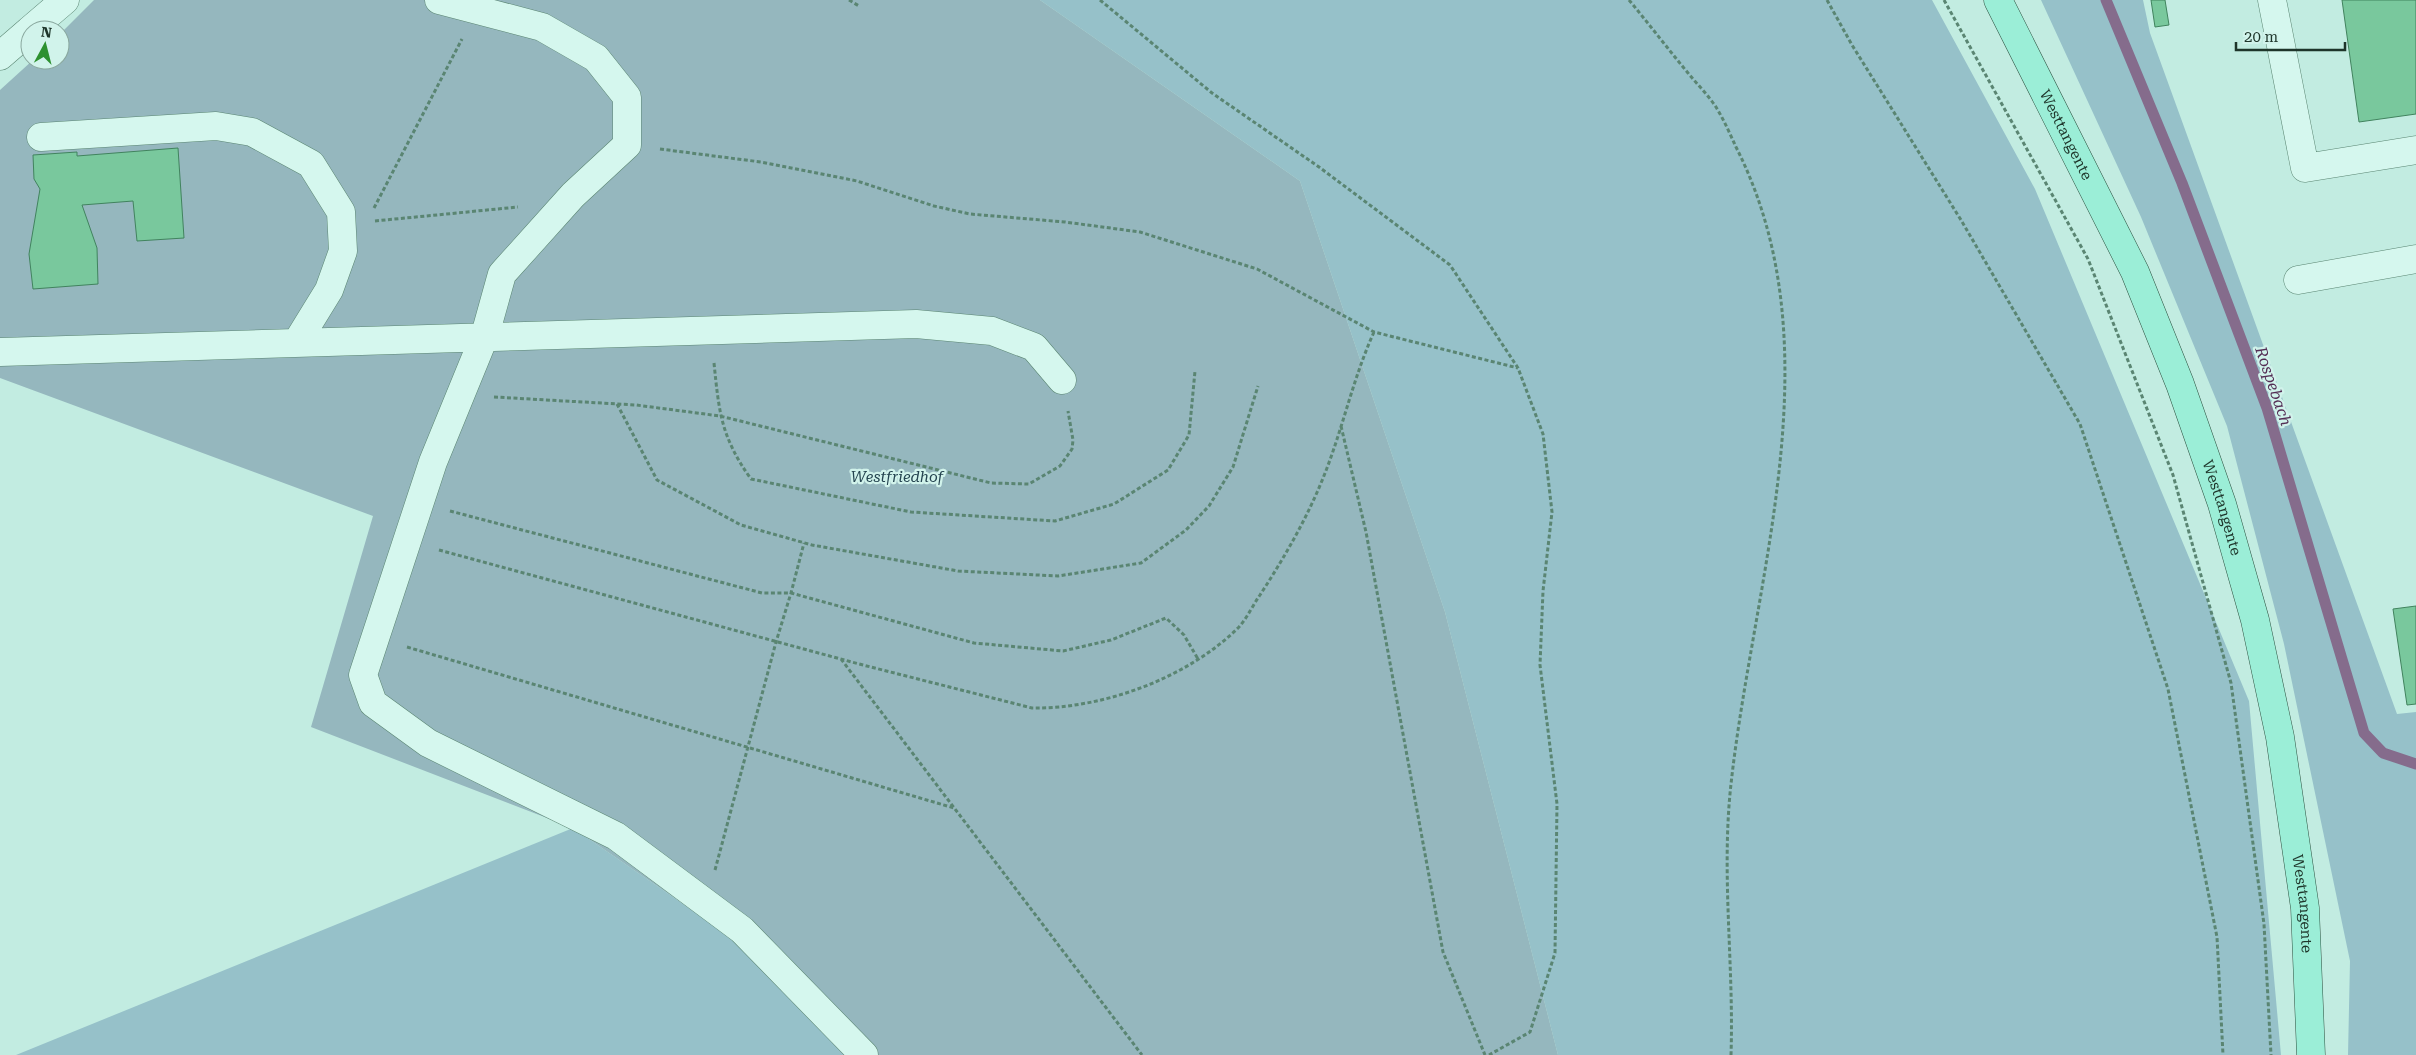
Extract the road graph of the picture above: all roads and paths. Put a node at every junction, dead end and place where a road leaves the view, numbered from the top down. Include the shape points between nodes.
1 (65, 0) edge
2 (439, 0) edge
3 (849, 0) edge
4 (1100, 0) edge
5 (1629, 0) edge
6 (1827, 0) edge
7 (1944, 0) edge
8 (1998, 0) edge
9 (2272, 0) edge
10 (859, 6) dead end
11 (477, 10) junction
12 (42, 20) edge
13 (20, 39) edge
14 (0, 56) edge
15 (41, 137) dead end
16 (627, 145) junction
17 (2416, 150) edge
18 (565, 204) junction
19 (367, 221) junction
20 (344, 251) junction
21 (2416, 259) edge
22 (2298, 280) dead end
23 (710, 330) junction
24 (1374, 332) junction
25 (485, 335) junction
26 (297, 342) junction
27 (0, 352) edge
28 (1518, 368) junction
29 (1195, 371) dead end
30 (1062, 380) joint
31 (1258, 386) dead end
32 (461, 395) junction
33 (617, 404) junction
34 (720, 416) junction
35 (1341, 425) junction
36 (420, 503) junction
37 (407, 541) junction
38 (804, 543) junction
39 (792, 593) junction
40 (375, 638) junction
41 (776, 642) junction
42 (841, 659) junction
43 (1198, 659) junction
44 (749, 747) junction
45 (954, 808) junction
46 (706, 904) junction
47 (864, 1055) edge
48 (1142, 1055) edge
49 (1485, 1055) edge
50 (1489, 1055) edge
51 (1731, 1055) edge
52 (2223, 1055) edge
53 (2271, 1055) edge
54 (2311, 1055) edge

1 - 12 street
2 - 11 street
3 - 10 path
4 - 28 path via 1212,93 1319,167 1450,265
5 - 51 path via 1716,108 1753,180 1774,249 1786,364 1780,482 1746,673 1731,786 1726,880 1733,996
6 - 52 path via 1962,220 2080,424 2168,690 2217,937
7 - 53 path via 2088,259 2173,475 2231,682 2264,924
8 - 54 main road, Westtangente via 2135,272 2180,384 2222,504 2256,620 2280,736 2305,908
9 - 17 street via 2305,168
11 - 16 street via 542,27 596,58 627,98
11 - 19 path
13 - 14 street
15 - 20 street via 216,126 252,132 311,164 341,212
16 - 18 street
16 - 24 path via 761,162 848,179 970,214 1140,232 1257,269
18 - 19 path
18 - 25 street via 502,274
19 - 20 path via 361,233
20 - 26 street via 329,290
21 - 22 street
23 - 25 street
23 - 30 street via 916,324 992,331 1034,347
23 - 34 path
24 - 28 path
24 - 35 path via 1360,363
25 - 26 street
25 - 32 street
26 - 27 street
28 - 50 path via 1543,434 1552,512 1543,592 1540,664 1557,804 1555,952 1530,1032
29 - 34 path via 1189,435 1168,470 1114,504 1055,521 911,512 751,479 734,455
30 - 34 path via 1072,449 1060,466 1030,484 991,483
31 - 38 path via 1233,467 1209,506 1186,530 1141,563 1058,576 958,571
32 - 33 path
32 - 36 street
33 - 34 path
33 - 38 path via 657,480 740,525
35 - 43 path via 1327,468 1297,536 1280,564 1239,626
35 - 49 path via 1366,532 1443,952
36 - 37 street
36 - 39 path via 762,593
37 - 40 street
37 - 41 path
38 - 39 path
39 - 41 path
39 - 43 path via 974,643 1063,651 1111,640 1166,618 1184,635
40 - 44 path
40 - 46 street via 363,675 372,703 428,743 616,836
41 - 42 path
41 - 44 path
42 - 43 path via 1032,708 1060,709 1123,695
42 - 45 path
44 - 45 path
44 - 46 path
45 - 48 path
46 - 47 street via 742,930

